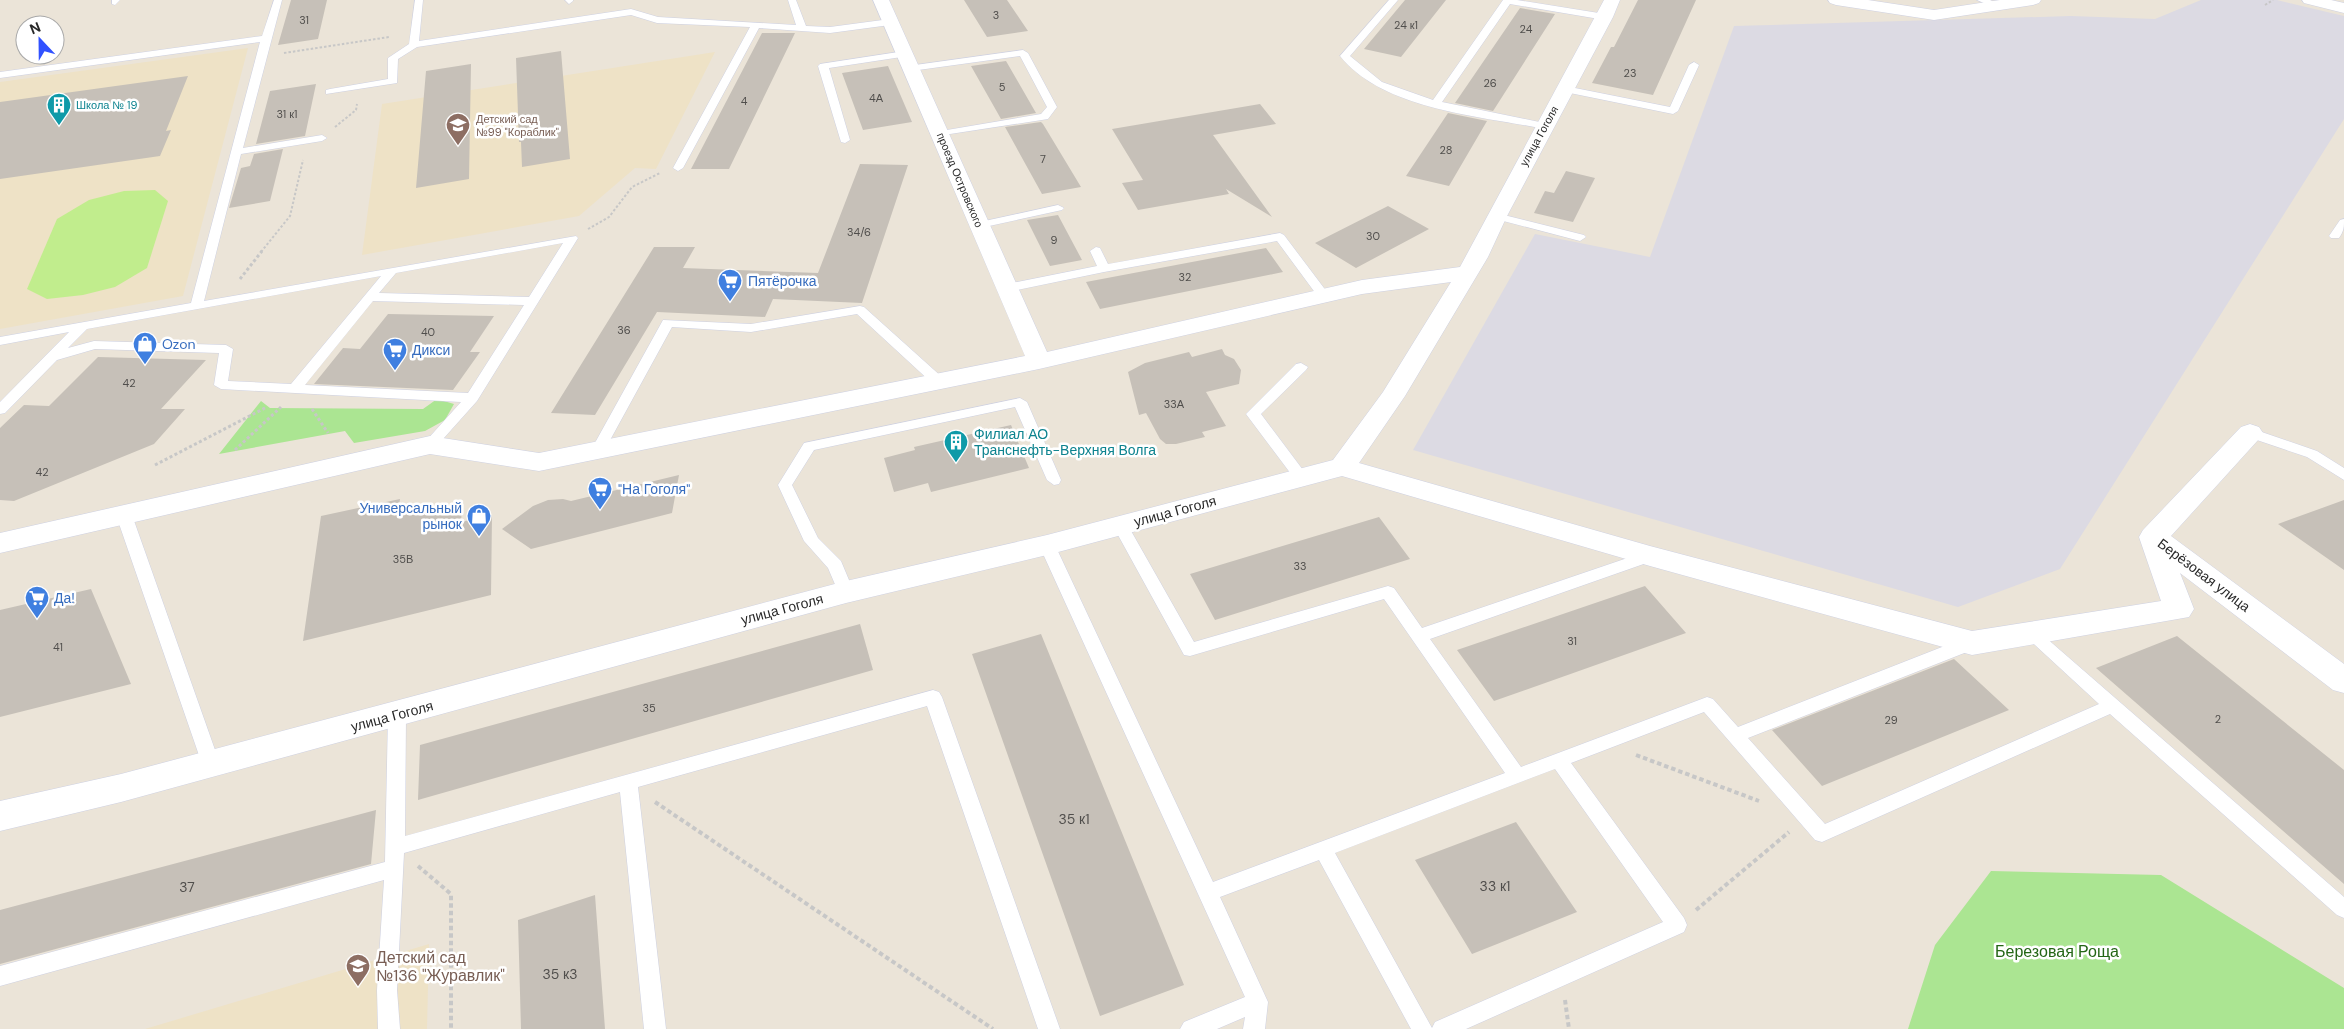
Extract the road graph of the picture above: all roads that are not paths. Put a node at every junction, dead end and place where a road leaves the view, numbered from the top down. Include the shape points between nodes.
1 (278, 0) edge
2 (419, 0) edge
3 (792, 0) edge
4 (881, 0) edge
5 (1394, 0) edge
6 (1508, 0) edge
7 (1836, 0) edge
8 (2033, 0) edge
9 (2310, 0) edge
10 (1987, 2) edge
11 (2344, 8) edge
12 (1608, 9) edge
13 (890, 22) junction
14 (756, 25) junction
15 (802, 28) junction
16 (266, 38) junction
17 (414, 45) junction
18 (908, 61) junction
19 (1694, 65) dead end
20 (0, 74) edge
21 (1565, 89) junction
22 (330, 92) dead end
23 (1436, 103) junction
24 (1545, 126) junction
25 (941, 134) junction
26 (322, 138) road end
27 (845, 140) dead end
28 (236, 152) junction
29 (678, 168) road end
30 (1058, 208) dead end
31 (1496, 216) junction
32 (2344, 222) edge
33 (980, 225) junction
34 (2335, 236) dead end
35 (1580, 237) dead end
36 (1096, 251) dead end
37 (1104, 268) junction
38 (392, 270) junction
39 (1467, 273) junction
40 (1007, 288) junction
41 (1322, 295) junction
42 (371, 297) junction
43 (534, 301) junction
44 (196, 306) junction
45 (82, 327) junction
46 (0, 342) edge
47 (53, 357) junction
48 (1039, 361) junction
49 (1301, 367) dead end
50 (938, 381) junction
51 (296, 390) junction
52 (472, 398) junction
53 (0, 410) edge
54 (2250, 433) joint
55 (430, 445) junction
56 (598, 450) junction
57 (1342, 467) junction
58 (2344, 475) edge
59 (1302, 478) junction
60 (1054, 480) dead end
61 (124, 515) junction
62 (1122, 526) junction
63 (2153, 537) junction
64 (0, 543) edge
65 (1047, 545) junction
66 (1650, 556) junction
67 (846, 592) junction
68 (2031, 634) junction
69 (1419, 636) junction
70 (1972, 643) junction
71 (2344, 681) edge
72 (2113, 706) junction
73 (397, 715) junction
74 (1735, 736) junction
75 (1558, 760) junction
76 (210, 764) junction
77 (1517, 776) junction
78 (628, 783) junction
79 (0, 816) edge
80 (395, 846) junction
81 (1323, 849) junction
82 (394, 868) junction
83 (1208, 893) junction
84 (2344, 909) edge
85 (0, 976) edge
86 (1258, 1002) junction
87 (389, 1029) edge
88 (655, 1029) edge
89 (1049, 1029) edge
90 (1191, 1029) edge
91 (1254, 1029) edge
92 (1422, 1029) edge
93 (1442, 1029) edge

1 - 16 lane
2 - 17 lane
3 - 15 lane
4 - 13 street, проезд Островского
5 - 23 lane via 1346,56 1365,76 1384,87
6 - 12 lane
6 - 23 lane
7 - 10 street via 1934,15
8 - 10 street
9 - 11 street
12 - 21 street, улица Гоголя
13 - 15 lane via 830,30
13 - 18 street, проезд Островского
14 - 15 lane
14 - 17 lane via 657,20 631,12
14 - 29 lane
16 - 20 lane
16 - 28 lane
17 - 22 lane via 393,58 393,81
18 - 25 street, проезд Островского
18 - 25 lane via 1023,54 1052,107 1044,117
18 - 27 lane via 823,66
19 - 21 lane via 1673,111
21 - 24 street, улица Гоголя
23 - 24 lane
24 - 31 street, улица Гоголя
25 - 33 street, проезд Островского
26 - 28 lane
28 - 44 lane
30 - 33 lane
31 - 35 lane
31 - 39 street, улица Гоголя
32 - 34 lane
33 - 40 street, проезд Островского
36 - 37 lane
37 - 40 lane
37 - 41 lane via 1280,237
38 - 42 lane
38 - 43 lane via 572,238
38 - 44 lane
39 - 41 street
39 - 57 street, улица Гоголя via 1393,396
40 - 48 street, проезд Островского
41 - 48 street
42 - 43 lane
42 - 51 lane
43 - 52 lane
44 - 45 lane
45 - 46 lane
45 - 47 lane
47 - 51 lane via 94,345 226,349 221,385
47 - 53 lane
48 - 50 street
49 - 59 lane via 1252,414
50 - 56 street
50 - 56 lane via 860,310 751,328 668,323
51 - 52 lane
52 - 55 lane
54 - 58 lane via 2312,454
54 - 63 street, Берёзовая улица
55 - 56 street via 539,462
55 - 61 street
57 - 59 street, улица Гоголя
57 - 66 street
59 - 62 street, улица Гоголя
60 - 67 lane via 1020,402 809,446 785,485 812,541 835,565
61 - 64 street
61 - 76 lane
62 - 65 street, улица Гоголя
62 - 69 lane via 1190,650 1388,592
63 - 68 street via 2178,609
63 - 71 street, Берёзовая улица
65 - 67 street, улица Гоголя
65 - 83 lane
66 - 69 lane
66 - 70 street
67 - 73 street, улица Гоголя
68 - 70 street
68 - 72 lane
69 - 77 lane
70 - 74 lane
72 - 74 lane via 1822,834
72 - 84 lane
73 - 76 street, улица Гоголя
73 - 80 lane
74 - 75 lane via 1707,704
75 - 77 lane
75 - 93 lane via 1678,925
76 - 79 street, улица Гоголя
77 - 81 lane
78 - 80 lane
78 - 88 lane
78 - 89 lane via 934,697
80 - 82 lane
81 - 83 lane
81 - 92 lane
82 - 85 lane
82 - 87 lane via 387,990
83 - 86 lane
86 - 90 lane
86 - 91 lane

